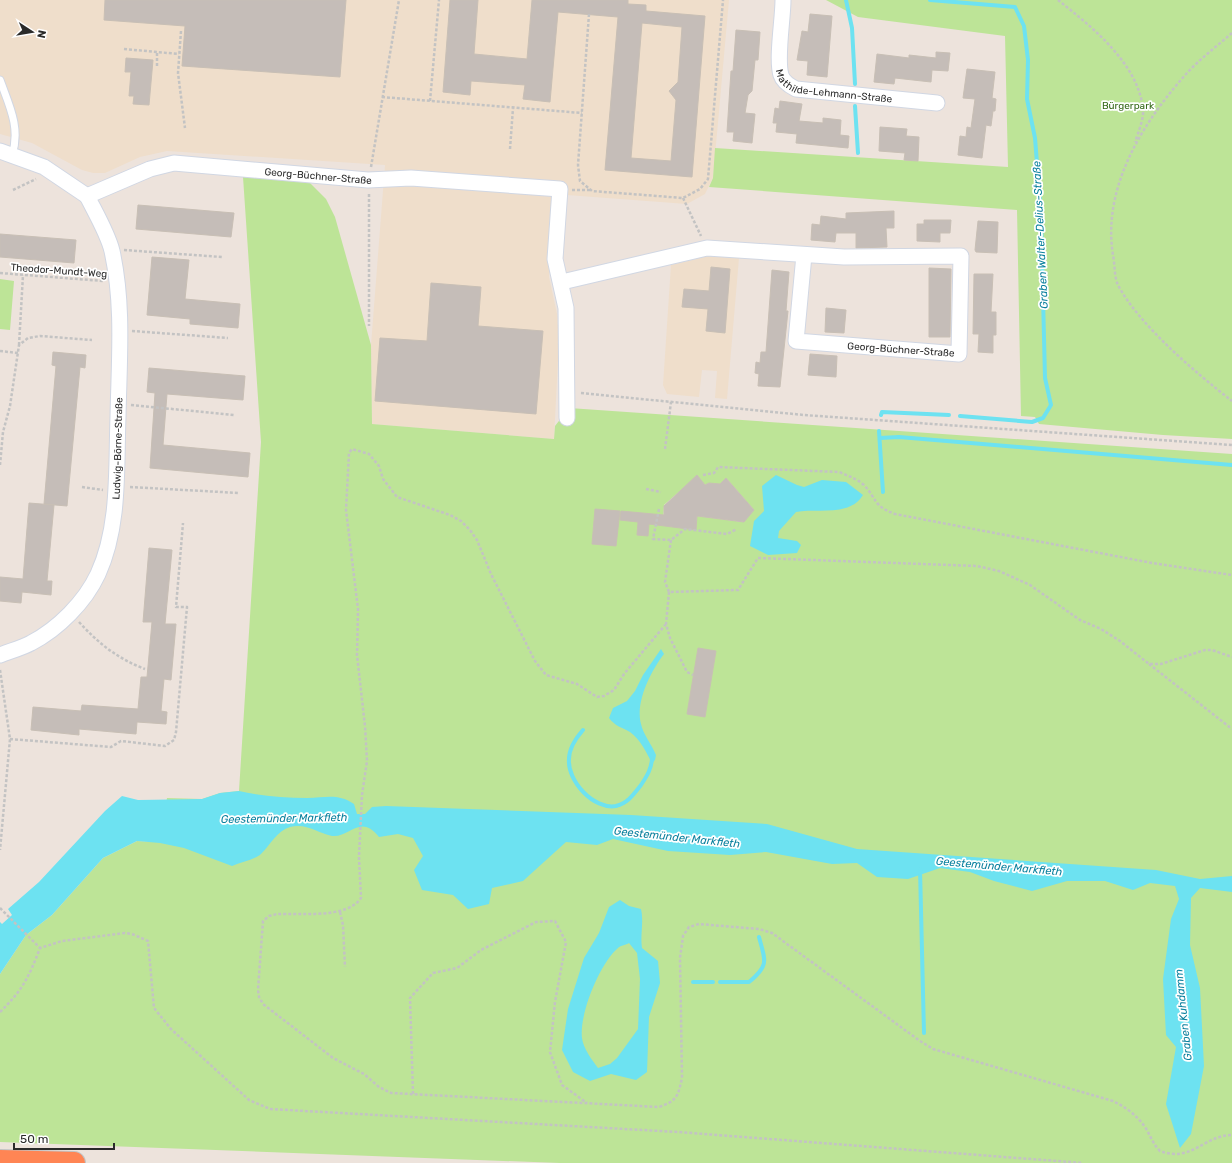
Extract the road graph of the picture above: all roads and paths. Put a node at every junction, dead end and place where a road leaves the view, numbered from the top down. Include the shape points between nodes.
1 (399, 0) edge
2 (439, 0) edge
3 (723, 0) edge
4 (783, 0) edge
5 (1058, 0) edge
6 (590, 14) dead end
7 (181, 31) dead end
8 (1232, 33) edge
9 (124, 50) dead end
10 (157, 52) junction
11 (179, 54) junction
12 (157, 66) dead end
13 (0, 80) edge
14 (382, 97) junction
15 (430, 101) junction
16 (937, 103) dead end
17 (514, 108) junction
18 (582, 113) junction
19 (185, 128) dead end
20 (1135, 145) junction
21 (510, 149) dead end
22 (6, 153) edge
23 (51, 172) junction
24 (368, 180) junction
25 (560, 189) junction
26 (13, 190) dead end
27 (592, 190) junction
28 (87, 196) junction
29 (683, 198) junction
30 (707, 248) junction
31 (112, 249) junction
32 (804, 255) junction
33 (222, 257) dead end
34 (0, 273) edge
35 (23, 275) junction
36 (118, 282) junction
37 (562, 282) junction
38 (369, 326) dead end
39 (120, 330) junction
40 (228, 338) dead end
41 (92, 340) dead end
42 (19, 345) junction
43 (0, 351) edge
44 (18, 353) junction
45 (566, 392) junction
46 (1232, 401) edge
47 (671, 402) junction
48 (118, 403) junction
49 (234, 415) dead end
50 (567, 418) dead end
51 (1232, 445) edge
52 (665, 449) dead end
53 (0, 465) edge
54 (703, 475) dead end
55 (82, 487) dead end
56 (646, 488) dead end
57 (115, 489) junction
58 (661, 492) dead end
59 (239, 493) dead end
60 (659, 509) dead end
61 (184, 523) dead end
62 (737, 529) dead end
63 (671, 540) junction
64 (1232, 575) edge
65 (669, 592) junction
66 (70, 613) junction
67 (666, 624) junction
68 (0, 654) edge
69 (1232, 657) edge
70 (1149, 664) junction
71 (145, 669) dead end
72 (0, 670) edge
73 (693, 675) dead end
74 (1232, 729) edge
75 (10, 739) junction
76 (0, 850) edge
77 (0, 908) edge
78 (340, 912) junction
79 (40, 948) junction
80 (345, 967) dead end
81 (0, 1012) edge
82 (413, 1094) junction
83 (587, 1104) junction
84 (1232, 1135) edge
85 (1204, 1150) dead end
86 (1170, 1157) dead end
87 (0, 1161) edge
88 (74, 1163) edge
89 (1083, 1163) edge

1 - 14 path
2 - 15 path
3 - 29 path via 708,179 700,189
4 - 16 street, Mathilde-Lehmann-Straße via 780,67 783,79 791,87
5 - 20 path via 1112,47 1135,82 1143,110
6 - 18 path
7 - 11 path
8 - 20 path via 1187,73 1152,118
9 - 10 path
10 - 11 path
10 - 12 path
11 - 19 path via 178,73
13 - 22 lane via 16,138
14 - 15 path
14 - 24 path
15 - 17 path
17 - 18 path
17 - 21 path
18 - 27 path via 578,165 580,181
20 - 46 path via 1115,195 1111,225 1118,284 1144,322 1211,385
22 - 23 street
23 - 26 path
23 - 28 street
24 - 25 street, Georg-Büchner-Straße via 411,178
24 - 28 street, Georg-Büchner-Straße via 174,163 150,169
24 - 38 path
25 - 27 path
25 - 37 street via 555,259
27 - 29 path
28 - 31 street, Ludwig-Börne-Straße
29 - 30 path
30 - 32 street, Georg-Büchner-Straße
30 - 37 street, Georg-Büchner-Straße
31 - 33 path
31 - 36 street, Ludwig-Börne-Straße
32 - 32 street, Georg-Büchner-Straße via 796,341 959,354 961,256
34 - 35 path, Theodor-Mundt-Weg
35 - 36 path, Theodor-Mundt-Weg
35 - 42 path
36 - 39 street, Ludwig-Börne-Straße
37 - 45 street via 567,329
39 - 40 path
39 - 48 street, Ludwig-Börne-Straße
41 - 42 path via 40,336 28,338
42 - 44 path
43 - 44 path
44 - 53 path via 10,406 3,432
45 - 47 path
45 - 50 street
47 - 51 path via 804,415
47 - 52 path
48 - 49 path
48 - 57 street, Ludwig-Börne-Straße
54 - 64 path via 714,473 718,467 839,472 855,478 865,486 883,510 895,514
55 - 57 path
56 - 58 path
57 - 59 path
57 - 66 street, Ludwig-Börne-Straße via 108,547 97,576
60 - 63 path via 653,539
61 - 75 path via 176,607 187,607 174,740 165,746 122,741 111,747
62 - 63 path via 727,534 685,530
63 - 65 path via 666,582
65 - 67 path
65 - 70 path via 738,590 758,558 977,566 999,571 1030,584 1080,620 1120,641
66 - 68 street, Ludwig-Börne-Straße via 31,643
66 - 71 path via 110,652 128,663
67 - 73 path via 687,672
67 - 78 path via 624,674 614,690 604,696 597,697 577,684 546,675 535,661 470,530 450,515 397,497 369,454 352,449 349,453 346,510 358,609 357,655 367,761 361,812 361,898 351,908
69 - 70 path via 1204,650 1161,664
70 - 74 path
72 - 75 path
75 - 76 path
77 - 79 path
78 - 80 path
78 - 82 path via 277,914 263,921 259,997 263,1004 333,1058 364,1074 379,1087 391,1092
79 - 81 path via 28,980
79 - 89 path via 62,941 125,933 148,941 154,1008 171,1029 249,1100 270,1109 678,1132
82 - 83 path
82 - 83 path via 410,998 433,973 457,968 481,950 536,922 555,921 566,942 555,1002 550,1052 562,1085
83 - 86 path via 659,1107 670,1103 678,1096 682,1078 680,958 683,936 689,927 699,924 760,929 772,933 933,1049 1113,1101 1128,1109 1139,1119 1155,1146
84 - 85 path via 1214,1139
87 - 88 highway

